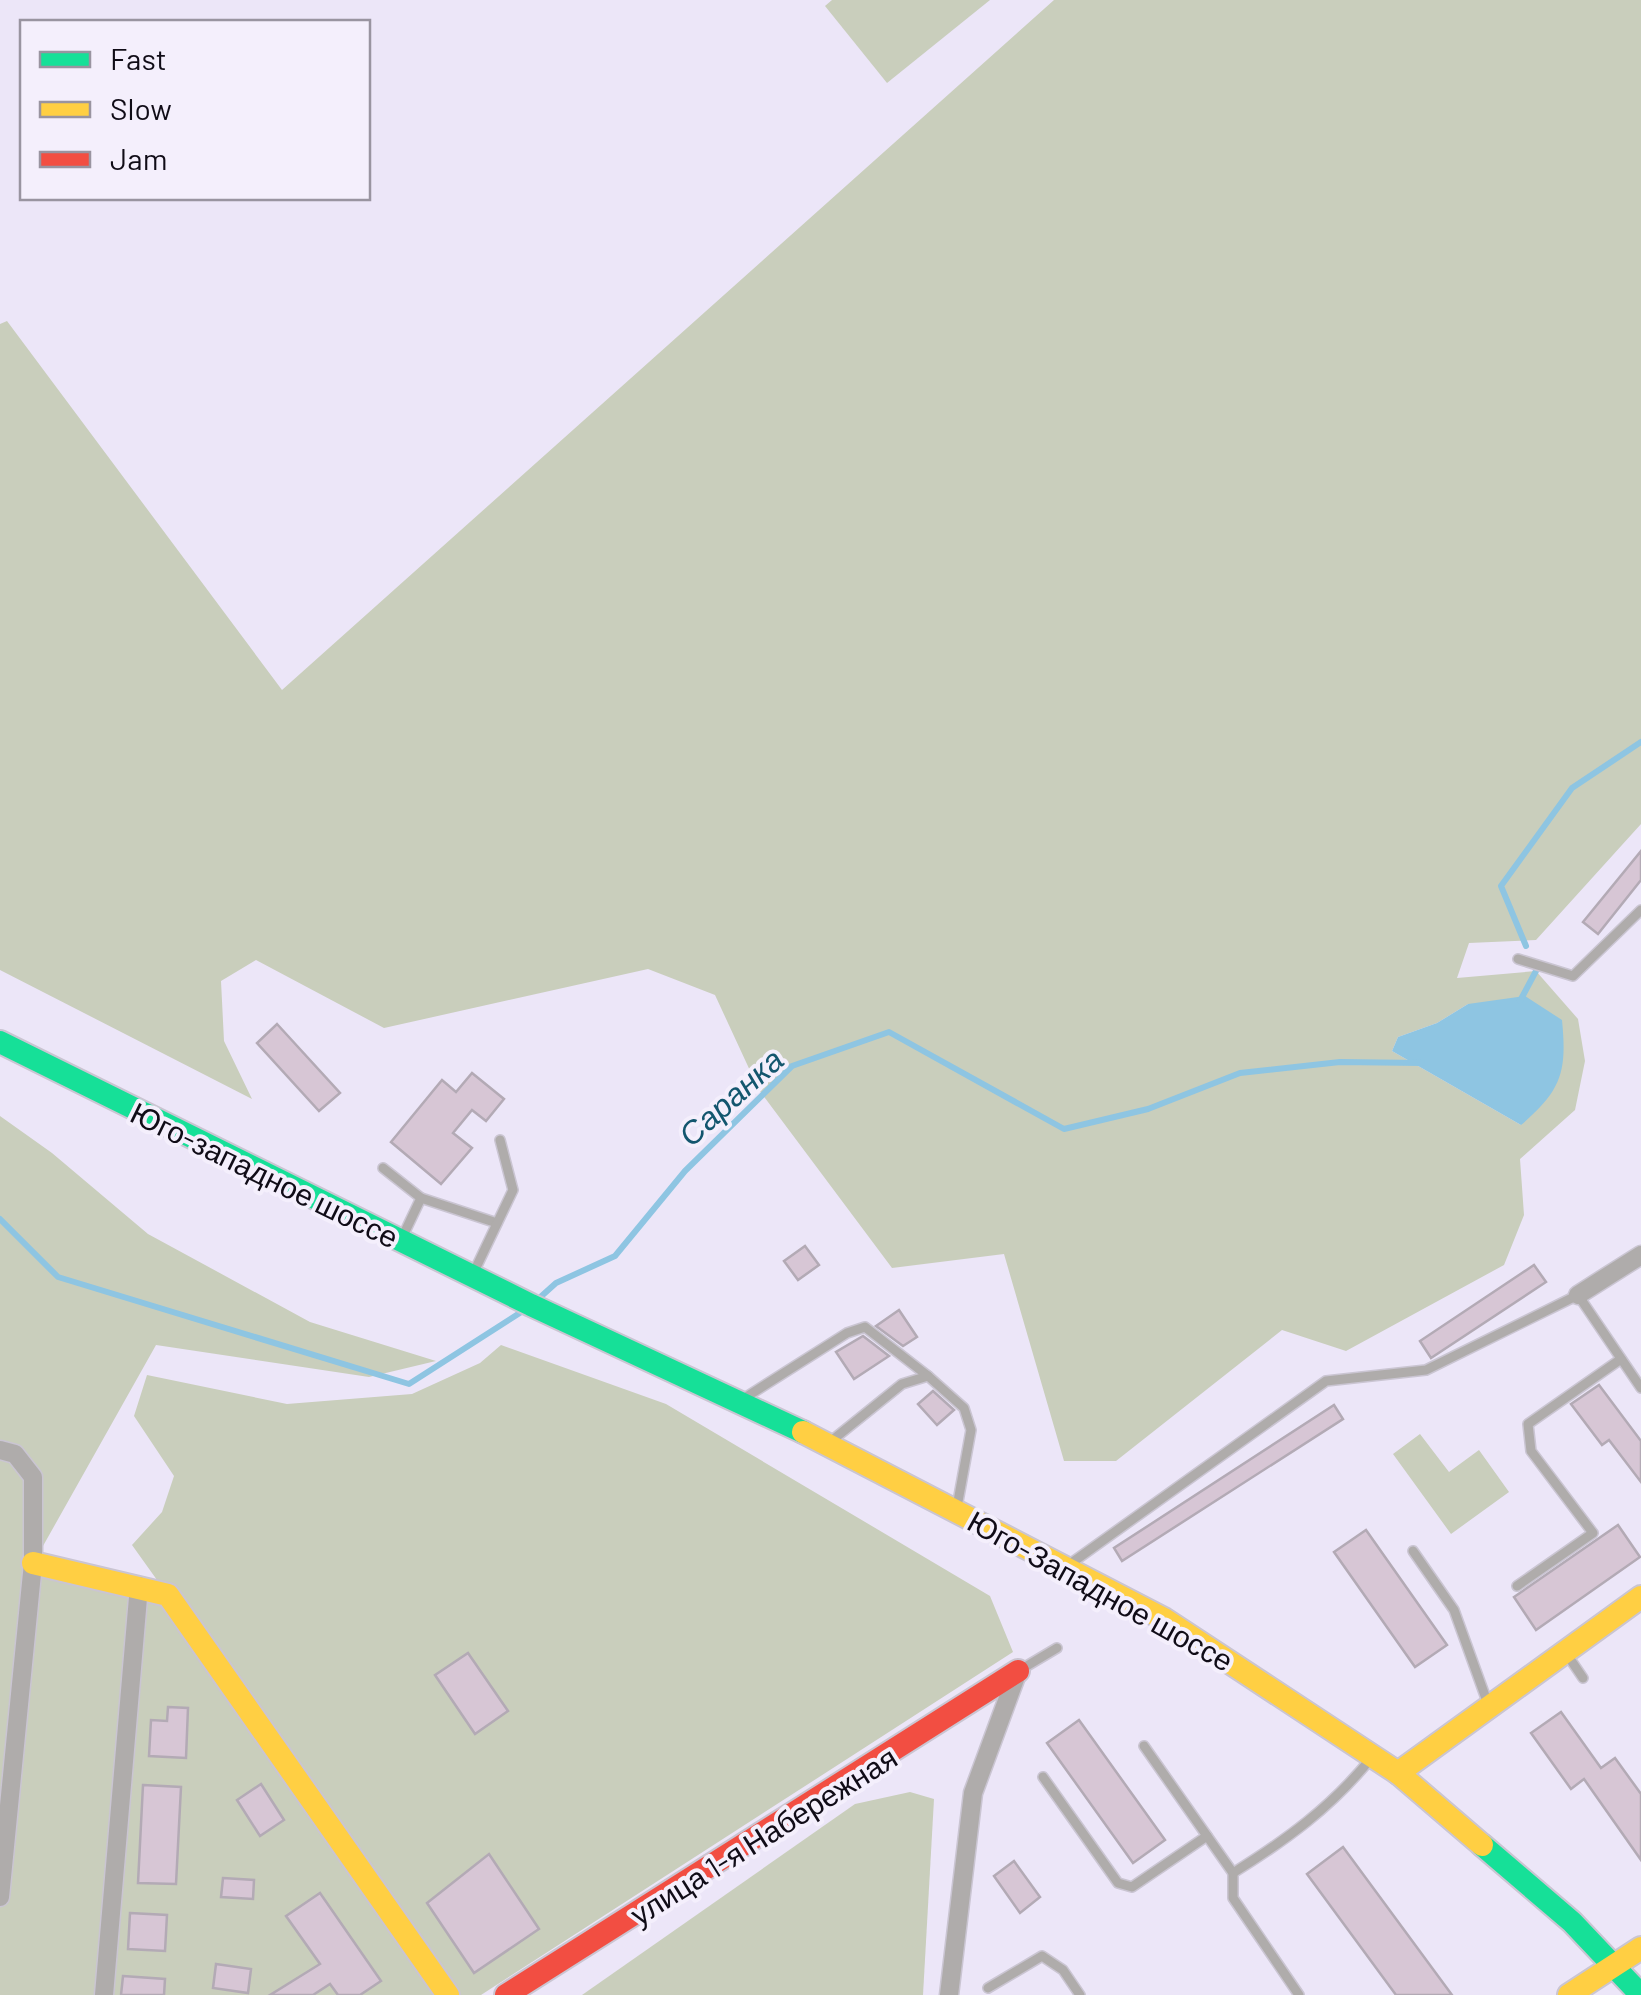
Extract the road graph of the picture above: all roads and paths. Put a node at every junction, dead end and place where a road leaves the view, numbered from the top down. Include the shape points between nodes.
1 (1641, 910) edge
2 (1518, 959) dead end
3 (0, 1042) edge
4 (500, 1140) dead end
5 (383, 1168) dead end
6 (421, 1198) junction
7 (497, 1223) junction
8 (401, 1241) junction
9 (1641, 1255) edge
10 (472, 1276) junction
11 (1578, 1295) junction
12 (531, 1306) joint
13 (1621, 1360) junction
14 (928, 1376) junction
15 (1641, 1388) edge
16 (738, 1402) junction
17 (828, 1444) junction
18 (0, 1450) edge
19 (956, 1510) junction
20 (1413, 1551) dead end
21 (34, 1563) junction
22 (1068, 1565) junction
23 (140, 1586) junction
24 (1517, 1586) dead end
25 (1641, 1597) edge
26 (1057, 1648) dead end
27 (1564, 1651) junction
28 (1018, 1671) junction
29 (1584, 1678) dead end
30 (1488, 1704) junction
31 (1144, 1746) dead end
32 (1374, 1754) junction
33 (1398, 1773) junction
34 (1043, 1777) dead end
35 (1208, 1836) junction
36 (1233, 1873) junction
37 (0, 1897) edge
38 (1641, 1948) edge
39 (1615, 1964) junction
40 (534, 1987) edge
41 (988, 1988) dead end
42 (104, 1995) edge
43 (448, 1995) edge
44 (506, 1995) edge
45 (950, 1995) edge
46 (1080, 1995) edge
47 (1299, 1995) edge
48 (1569, 1995) edge
49 (1640, 1995) edge

1 - 2 lane via 1573,976
3 - 8 main road, Юго-западное шоссе
4 - 7 lane via 513,1190
5 - 6 lane
6 - 7 lane
6 - 8 lane
7 - 10 lane
8 - 10 main road, Юго-западное шоссе
9 - 11 street
10 - 12 main road, Юго-западное шоссе
11 - 13 lane
11 - 22 lane via 1426,1370 1326,1381
12 - 16 main road, Юго-Западное шоссе
13 - 15 lane
13 - 24 lane via 1528,1424 1530,1451 1592,1533
14 - 16 lane via 866,1326
14 - 17 lane via 902,1384
14 - 19 lane via 964,1408 970,1430
16 - 17 main road, Юго-Западное шоссе
17 - 19 main road, Юго-Западное шоссе
18 - 21 street via 15,1454 33,1477
19 - 22 main road, Юго-Западное шоссе
20 - 30 lane via 1454,1610
21 - 23 main road
21 - 37 street
22 - 32 main road, Юго-Западное шоссе
23 - 42 street
23 - 43 main road via 168,1595 264,1742
25 - 27 main road
26 - 28 lane
27 - 29 lane
27 - 30 main road
28 - 40 main road, улица 1-я Набережная
28 - 45 street via 972,1794
30 - 33 main road
31 - 35 lane
32 - 33 main road, Юго-Западное шоссе
32 - 36 lane via 1303,1827
33 - 39 main road, Юго-Западное шоссе
34 - 35 lane via 1118,1883 1132,1887
35 - 36 lane
36 - 47 lane via 1233,1898
38 - 39 main road
39 - 48 main road
39 - 49 main road, Юго-Западное шоссе
40 - 44 main road, улица 1-я Набережная
41 - 46 lane via 1042,1956 1063,1970

